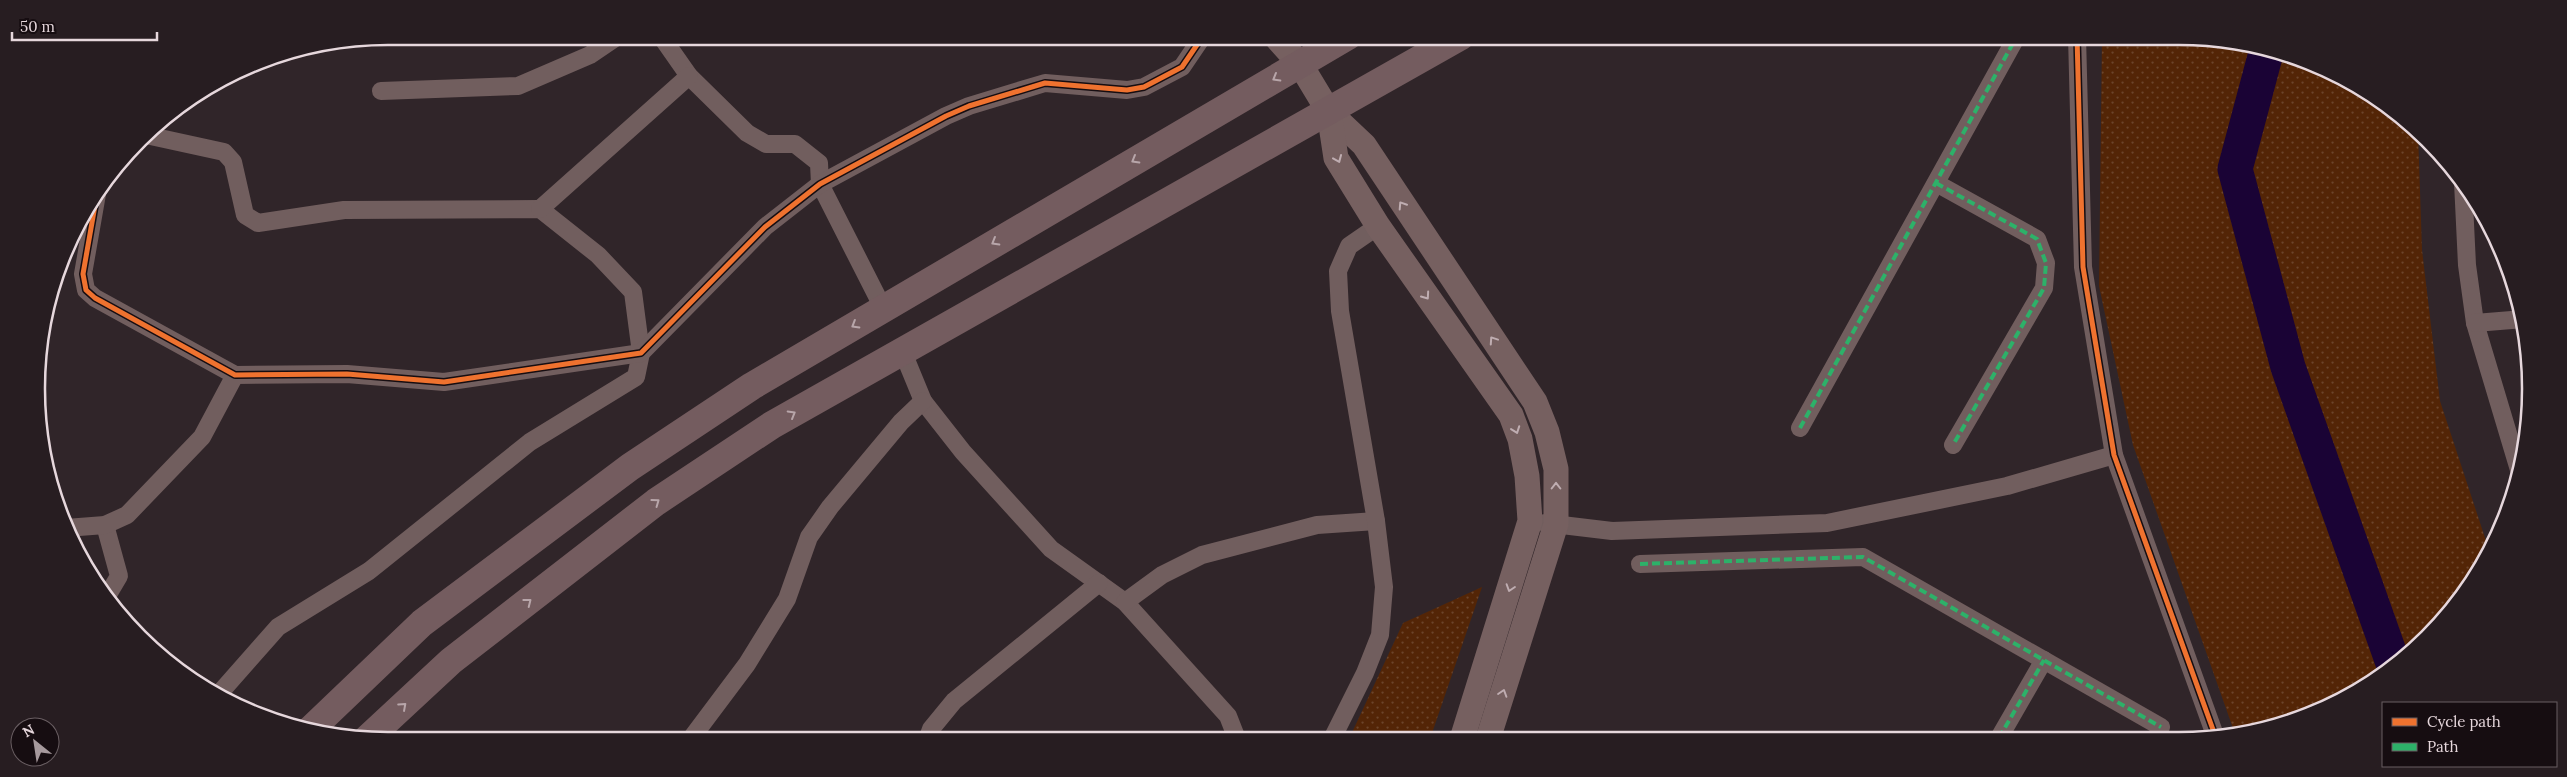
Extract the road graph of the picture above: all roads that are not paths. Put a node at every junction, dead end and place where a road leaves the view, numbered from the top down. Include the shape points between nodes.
1 (590, 45) edge
2 (604, 45) edge
3 (667, 45) edge
4 (1198, 45) edge
5 (1283, 45) edge
6 (1333, 45) edge
7 (1445, 45) edge
8 (2012, 45) edge
9 (2077, 45) edge
10 (590, 54) junction
11 (1300, 64) junction
12 (689, 76) junction
13 (381, 92) dead end
14 (1330, 112) junction
15 (155, 137) edge
16 (1936, 183) junction
17 (820, 184) junction
18 (2464, 198) edge
19 (540, 209) junction
20 (94, 212) edge
21 (1378, 226) junction
22 (883, 308) junction
23 (2515, 320) edge
24 (2475, 323) junction
25 (902, 350) junction
26 (641, 354) junction
27 (235, 375) junction
28 (924, 400) junction
29 (1800, 428) dead end
30 (1953, 445) dead end
31 (2114, 455) junction
32 (2515, 456) edge
33 (1376, 521) junction
34 (1530, 521) junction
35 (1556, 524) junction
36 (104, 525) junction
37 (74, 527) edge
38 (1640, 564) dead end
39 (1099, 583) junction
40 (111, 590) edge
41 (1124, 602) junction
42 (2044, 660) junction
43 (223, 689) edge
44 (315, 724) edge
45 (2161, 727) dead end
46 (2213, 730) edge
47 (375, 731) edge
48 (696, 732) edge
49 (930, 732) edge
50 (1234, 732) edge
51 (1335, 732) edge
52 (1464, 732) edge
53 (1490, 732) edge
54 (2002, 732) edge

1 - 10 street
2 - 10 street
3 - 12 street
4 - 17 street via 1182,67 1144,87 1127,90 1045,83 970,106
5 - 11 main road
6 - 11 main road
7 - 14 main road
8 - 16 street
9 - 31 street via 2083,267
10 - 13 street via 518,86
11 - 14 main road
11 -> 22 main road
12 - 17 street via 747,133 766,144 795,144 819,163
12 - 19 street
14 -> 21 main road via 1336,158
14 - 25 main road
35 -> 14 main road via 1556,469 1535,402 1364,145
15 - 19 street via 224,152 233,162 245,215 258,223 344,210
16 - 29 street
16 - 30 street via 2038,239 2046,263 2044,288
17 - 22 street
17 - 26 street via 765,227
18 - 24 street via 2467,265
19 - 26 street via 598,256 633,292
20 - 27 street via 84,274 86,290
21 - 33 street via 1349,246 1338,270 1342,320
21 -> 34 main road via 1511,415 1520,439 1527,476
22 -> 44 main road via 752,386 630,467 422,623
23 - 24 street
24 - 32 street
25 - 28 street
47 -> 25 main road via 452,661 656,502 772,426
26 - 27 street via 444,382 347,374
26 - 43 street via 636,377 530,442 369,571 278,627
27 - 36 street via 202,437 127,516
28 - 39 street via 963,452 1051,548
28 - 48 street via 901,422 809,537 788,599 747,664
31 - 35 street via 2007,486 1827,523 1612,531
31 - 46 street
33 - 41 street via 1318,525 1202,555 1162,575
33 - 51 street via 1384,586 1380,635
34 - 35 street
34 -> 52 main road
53 -> 35 main road
36 - 37 street
36 - 40 street via 119,576
38 - 42 street via 1863,557
39 - 41 street
39 - 49 street via 954,701
41 - 50 street via 1228,716
42 - 45 street
42 - 54 street

